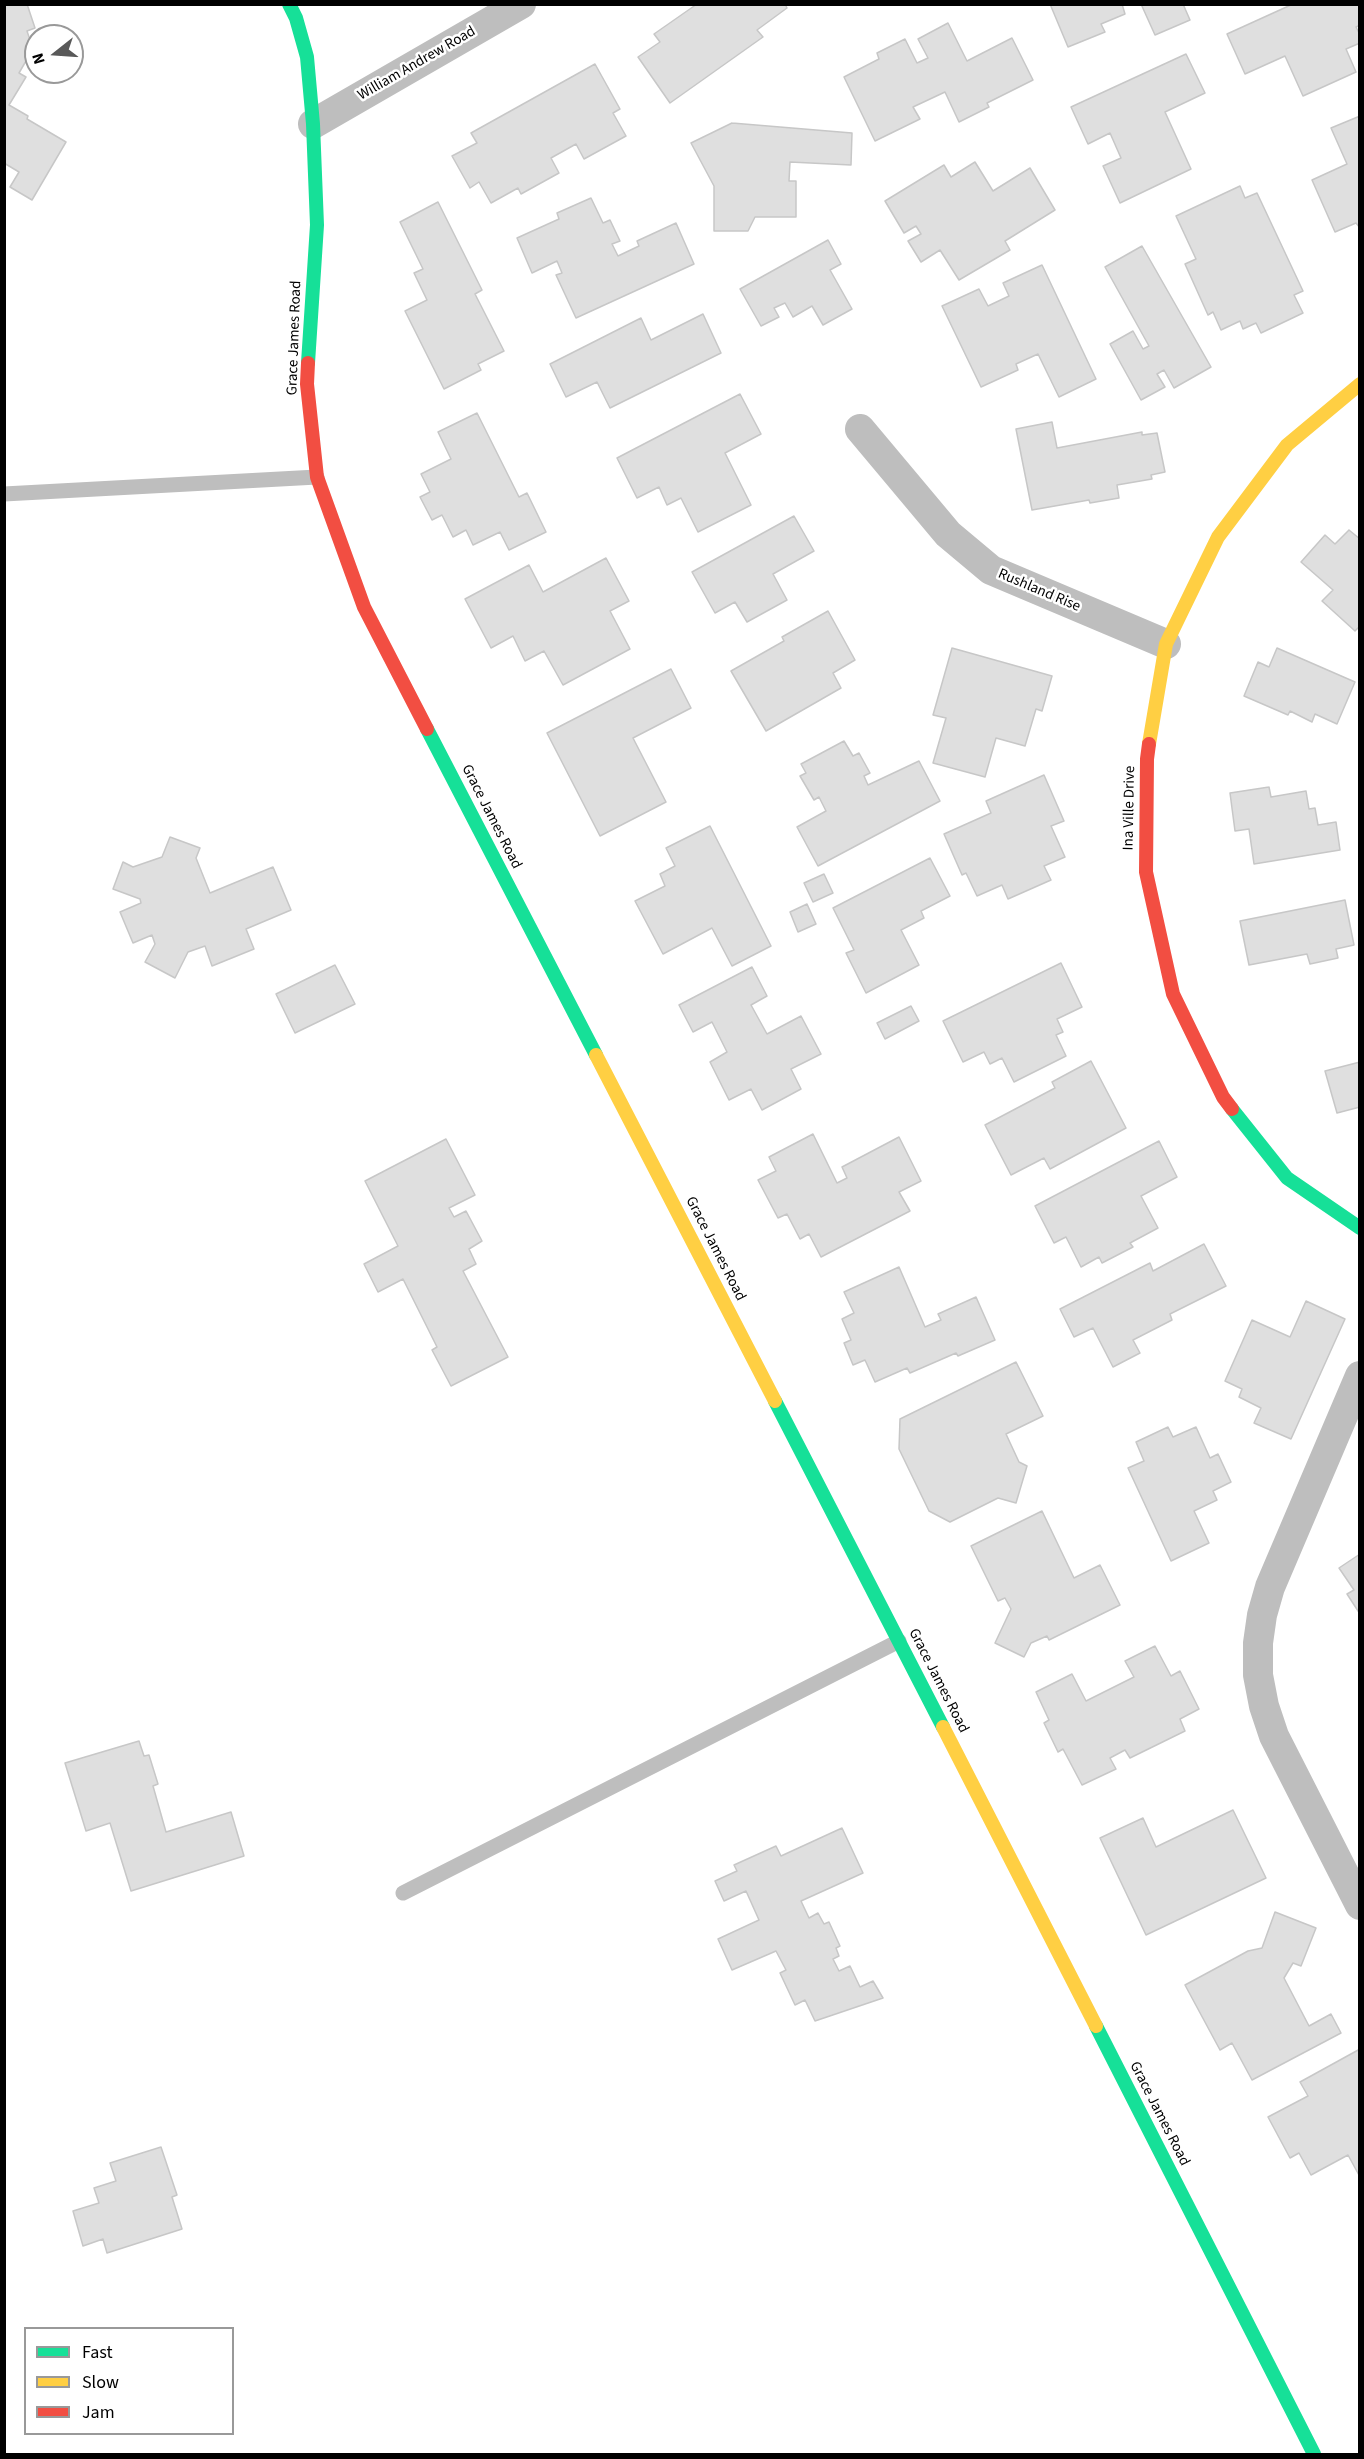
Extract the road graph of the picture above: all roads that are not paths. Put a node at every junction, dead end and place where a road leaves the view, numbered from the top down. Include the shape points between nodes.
1 (289, 4) edge
2 (521, 4) edge
3 (313, 124) junction
4 (1359, 384) edge
5 (861, 429) dead end
6 (317, 477) junction
7 (4, 494) edge
8 (1166, 644) junction
9 (1359, 1228) edge
10 (1359, 1376) edge
11 (899, 1641) junction
12 (403, 1893) dead end
13 (1359, 1905) edge
14 (1314, 2454) edge

1 - 3 street, Grace James Road via 307,57
2 - 3 street, William Andrew Road
3 - 6 street, Grace James Road via 317,225 307,384
4 - 8 street, Ina Ville Drive via 1287,445 1218,537
5 - 8 street, Rushland Rise via 948,534 991,570
6 - 7 lane
6 - 11 street, Grace James Road via 364,607
8 - 9 street, Ina Ville Drive via 1147,759 1146,872 1173,994 1223,1097 1287,1178
10 - 13 street via 1270,1587 1258,1644 1260,1685 1274,1736
11 - 12 lane
11 - 14 street, Grace James Road

